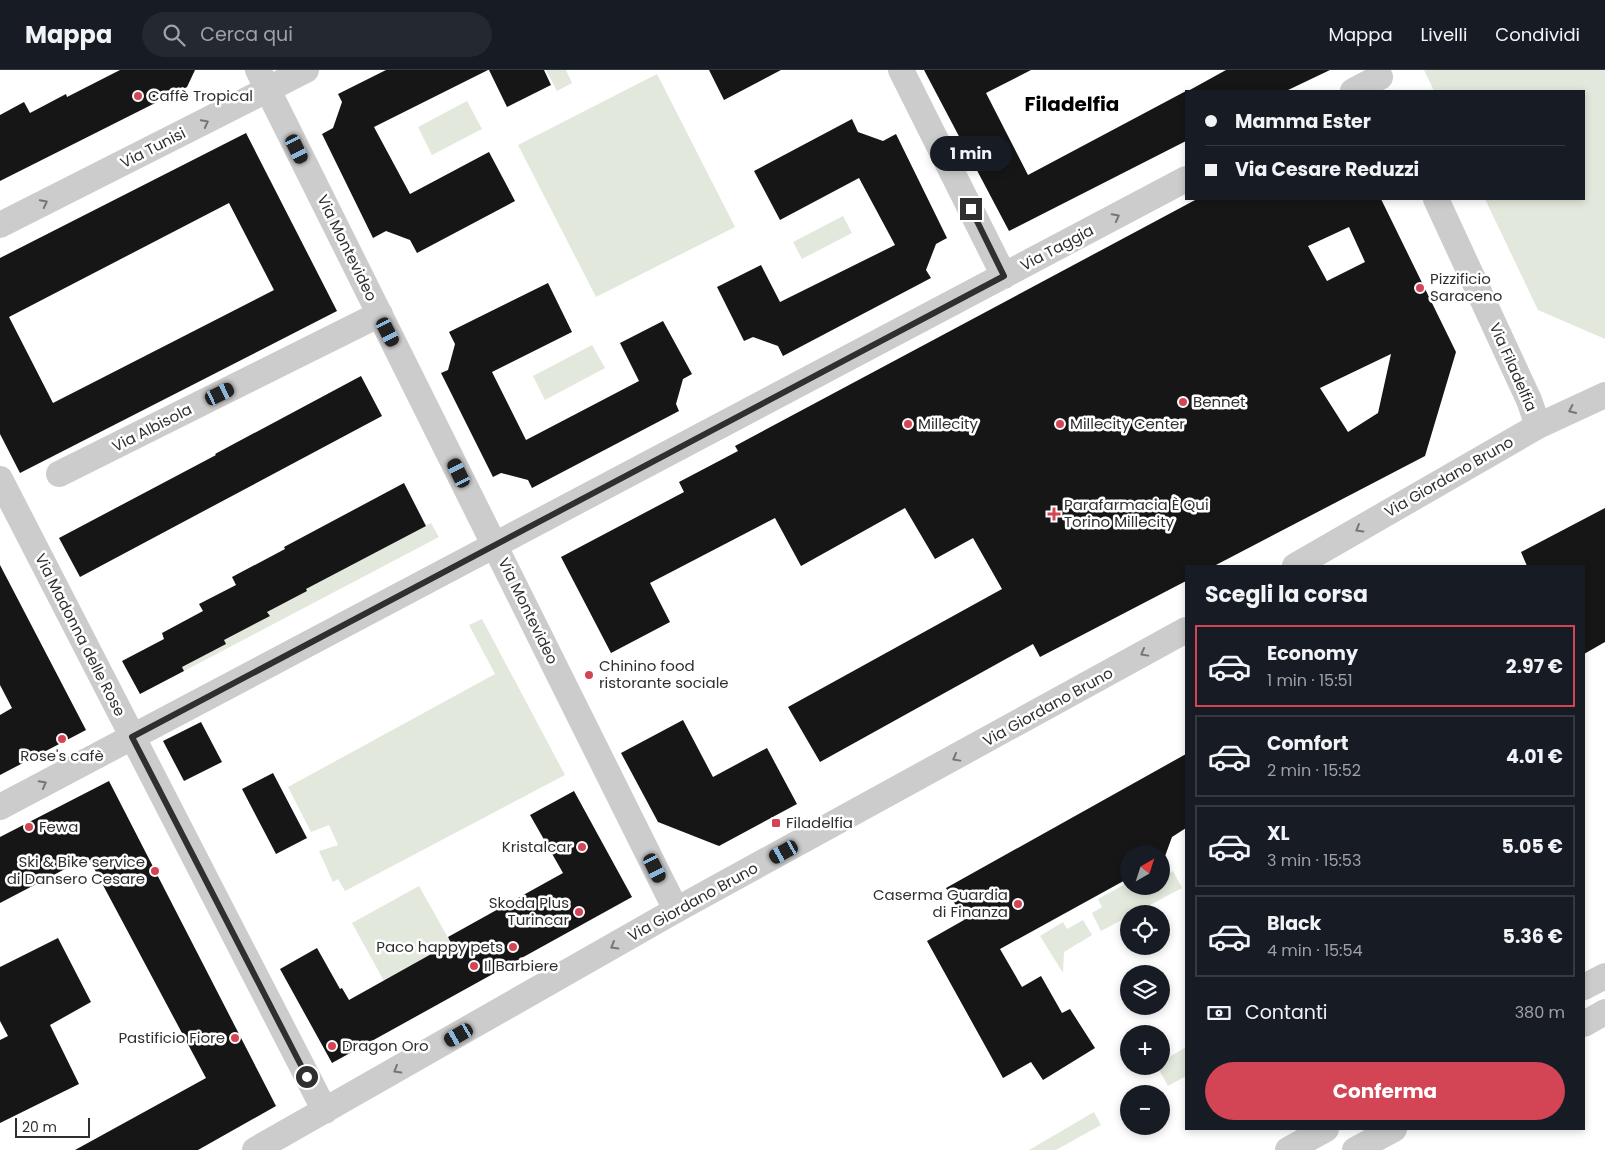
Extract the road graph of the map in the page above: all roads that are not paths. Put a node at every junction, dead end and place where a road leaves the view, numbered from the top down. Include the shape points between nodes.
1 (306, 70) edge
2 (902, 70) edge
3 (1381, 79) edge
4 (263, 80) edge
5 (1355, 90) edge
6 (1185, 180) edge
7 (1436, 200) edge
8 (0, 225) edge
9 (1004, 276) junction
10 (380, 314) junction
11 (1605, 395) edge
12 (1538, 426) junction
13 (59, 474) dead end
14 (0, 479) edge
15 (495, 546) junction
16 (1298, 565) edge
17 (1185, 631) edge
18 (132, 737) junction
19 (0, 807) edge
20 (676, 910) junction
21 (1605, 976) edge
22 (1585, 987) edge
23 (1605, 1012) edge
24 (1585, 1023) edge
25 (325, 1111) junction
26 (1324, 1130) edge
27 (1392, 1130) edge
28 (255, 1150) edge
29 (1288, 1150) edge
30 (1356, 1150) edge

1 - 4 street, Via Tunisi
2 - 9 street
3 - 5 street
8 -> 4 street, Via Tunisi
4 - 10 street, Via Montevideo
9 -> 6 street, Via Taggia
7 - 12 street, Via Filadelfia
9 - 15 street, Via Taggia
10 - 13 street, Via Albisola
10 - 15 street, Via Montevideo
11 -> 12 street, Via Giordano Bruno
12 -> 16 street, Via Giordano Bruno
14 - 18 street, Via Madonna delle Rose
15 - 18 street, Via Taggia
15 - 20 street, Via Montevideo
17 -> 20 street, Via Giordano Bruno
19 -> 18 street, Via Taggia
18 - 25 street, Via Madonna delle Rose
20 -> 25 street, Via Giordano Bruno
21 - 22 street
23 - 24 street
25 - 28 street, Via Giordano Bruno
26 - 29 street
27 - 30 street

